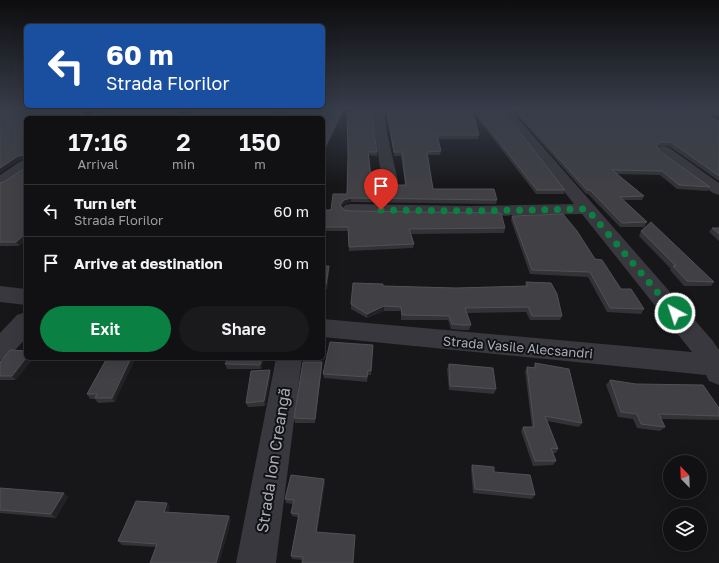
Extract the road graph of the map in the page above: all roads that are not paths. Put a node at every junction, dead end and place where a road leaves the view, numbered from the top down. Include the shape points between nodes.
1 (382, 133) edge
2 (524, 133) edge
3 (663, 150) dead end
4 (24, 165) edge
5 (390, 181) dead end
6 (0, 182) edge
7 (719, 190) edge
8 (351, 209) edge
9 (587, 209) junction
10 (0, 294) edge
11 (24, 297) edge
12 (24, 323) edge
13 (325, 328) edge
14 (0, 350) edge
15 (714, 358) edge
16 (290, 360) edge
17 (256, 563) edge

1 - 5 street
2 - 9 street
3 - 7 street
4 - 6 street
8 - 9 street
9 - 15 street
10 - 11 street
12 - 14 street
13 - 15 street, Strada Vasile Alecsandri
16 - 17 street, Strada Ion Creangă

